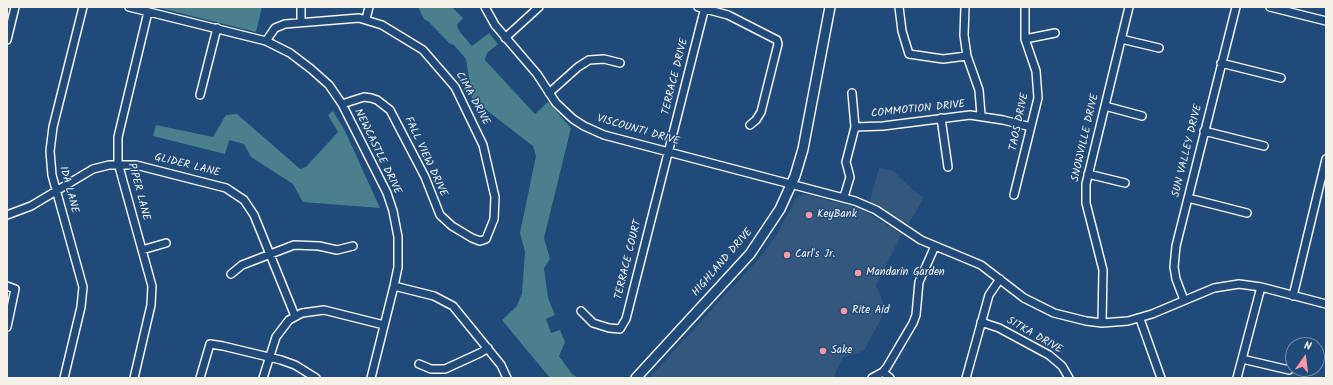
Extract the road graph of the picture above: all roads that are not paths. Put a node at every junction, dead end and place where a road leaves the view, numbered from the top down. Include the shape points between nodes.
1 (15, 7) edge
2 (83, 7) edge
3 (129, 7) edge
4 (301, 7) edge
5 (369, 7) edge
6 (485, 7) edge
7 (539, 7) edge
8 (830, 7) edge
9 (899, 7) edge
10 (965, 7) edge
11 (1025, 7) edge
12 (1130, 7) edge
13 (1236, 7) edge
14 (1270, 7) edge
15 (702, 8) edge
16 (1298, 10) edge
17 (148, 12) junction
18 (366, 19) junction
19 (301, 21) junction
20 (1326, 21) edge
21 (217, 28) junction
22 (1055, 32) dead end
23 (505, 38) junction
24 (1025, 39) junction
25 (1121, 39) junction
26 (7, 40) edge
27 (266, 41) junction
28 (1159, 48) dead end
29 (967, 56) junction
30 (620, 63) dead end
31 (1221, 63) junction
32 (1281, 78) dead end
33 (549, 93) junction
34 (852, 93) dead end
35 (200, 95) dead end
36 (342, 104) junction
37 (1104, 106) junction
38 (981, 115) junction
39 (1142, 116) dead end
40 (942, 118) junction
41 (750, 125) dead end
42 (855, 126) junction
43 (1031, 127) junction
44 (1204, 131) junction
45 (1264, 146) dead end
46 (668, 152) junction
47 (1326, 160) edge
48 (118, 163) junction
49 (948, 167) dead end
50 (1088, 174) junction
51 (1125, 183) dead end
52 (792, 184) junction
53 (56, 190) junction
54 (1014, 195) dead end
55 (844, 197) junction
56 (1188, 198) junction
57 (1247, 213) dead end
58 (7, 215) edge
59 (484, 241) joint
60 (166, 243) dead end
61 (353, 246) dead end
62 (935, 246) junction
63 (142, 250) junction
64 (268, 254) junction
65 (231, 274) dead end
66 (1000, 279) junction
67 (7, 286) edge
68 (394, 286) junction
69 (1260, 287) junction
70 (1293, 296) junction
71 (1184, 300) junction
72 (1326, 304) edge
73 (581, 311) dead end
74 (295, 316) junction
75 (1140, 318) junction
76 (981, 322) junction
77 (1102, 323) junction
78 (384, 325) junction
79 (7, 327) edge
80 (488, 348) junction
81 (269, 357) junction
82 (1242, 358) junction
83 (420, 364) dead end
84 (1285, 369) edge
85 (883, 372) junction
86 (64, 378) edge
87 (134, 378) edge
88 (200, 378) edge
89 (264, 378) edge
90 (316, 378) edge
91 (371, 378) edge
92 (507, 378) edge
93 (636, 378) edge
94 (872, 378) edge
95 (890, 378) edge
96 (966, 378) edge
97 (1069, 378) edge
98 (1161, 378) edge
99 (1238, 378) edge

1 - 26 street
2 - 53 street, IDA LANE via 51,139 50,163
3 - 17 street, NEWCASTLE DRIVE
4 - 19 street
5 - 18 street
6 - 23 street, VISCOUNTI DRIVE via 489,17
7 - 23 street
8 - 52 main road, HIGHLAND DRIVE via 803,149
9 - 29 street via 902,31 909,54 943,59
10 - 29 street via 964,35
11 - 24 street, TAOS DRIVE
12 - 25 street, SNOWVILLE DRIVE
13 - 31 street, SUN VALLEY DRIVE
14 - 16 street
15 - 41 street via 736,18 774,38 778,44 761,112
15 - 46 street, TERRACE DRIVE
16 - 20 street
17 - 21 street, NEWCASTLE DRIVE
17 - 48 street, PIPER LANE via 120,123
18 - 19 street, CIMA DRIVE
18 - 59 street, CIMA DRIVE via 397,33 423,50 458,93 483,145 495,197 494,219 489,235
19 - 27 street, CIMA DRIVE via 275,28
21 - 27 street, NEWCASTLE DRIVE
21 - 35 street
22 - 24 street
23 - 33 street, VISCOUNTI DRIVE via 537,74
24 - 43 street, TAOS DRIVE via 1038,84 1038,98
25 - 28 street
25 - 37 street, SNOWVILLE DRIVE
27 - 36 street, NEWCASTLE DRIVE via 290,53 311,68 329,85
29 - 38 street via 979,90
30 - 33 street via 604,59 589,60
31 - 32 street
31 - 44 street, SUN VALLEY DRIVE
33 - 46 street, VISCOUNTI DRIVE via 573,119 594,131
34 - 42 street
36 - 59 street, FALL VIEW DRIVE via 364,97 377,100 390,110 425,177 440,215 465,234 477,241
36 - 68 street, NEWCASTLE DRIVE via 387,193 393,211 398,252
37 - 39 street
37 - 50 street, SNOWVILLE DRIVE
38 - 40 street, COMMOTION DRIVE
38 - 43 street, COMMOTION DRIVE
40 - 42 street, COMMOTION DRIVE via 883,126
40 - 49 street
42 - 55 street via 846,162 850,178
43 - 54 street, TAOS DRIVE
44 - 45 street
44 - 56 street, SUN VALLEY DRIVE
46 - 52 street, VISCOUNTI DRIVE
46 - 73 street, TERRACE COURT via 623,324 620,329 598,325
47 - 70 street
48 - 53 street, GLIDER LANE via 93,169
48 - 63 street, PIPER LANE
48 - 64 street, GLIDER LANE via 209,183 235,193 244,200 254,215
50 - 51 street
50 - 77 street, SNOWVILLE DRIVE via 1086,203 1103,270
52 - 55 street, VISCOUNTI DRIVE
52 - 93 main road, HIGHLAND DRIVE via 775,217 750,254
53 - 58 street, GLIDER LANE via 31,206
53 - 86 street, IDA LANE via 83,286 81,307
55 - 62 street, VISCOUNTI DRIVE via 876,210 908,232
56 - 57 street
56 - 71 street, SUN VALLEY DRIVE via 1174,257 1176,279
60 - 63 street
61 - 64 street via 337,250 294,245
62 - 66 street, VISCOUNTI DRIVE via 981,265
62 - 85 street via 919,282 915,318
63 - 87 street, PIPER LANE via 152,286 151,305
64 - 65 street via 242,265
64 - 74 street, GLIDER LANE
66 - 76 street via 989,295
66 - 77 street, VISCOUNTI DRIVE via 1039,306 1069,317
67 - 79 street via 15,290
68 - 78 street, NEWCASTLE DRIVE
68 - 80 street via 434,296 453,306
69 - 70 street, VISCOUNTI DRIVE
69 - 71 street, VISCOUNTI DRIVE via 1227,285
69 - 82 street
70 - 72 street, VISCOUNTI DRIVE
71 - 75 street, VISCOUNTI DRIVE
74 - 78 street via 302,312 324,310
74 - 81 street via 276,337
75 - 77 street, VISCOUNTI DRIVE
75 - 98 street
76 - 96 street
76 - 97 street, SITKA DRIVE via 999,328 1049,355 1062,366
78 - 91 street, NEWCASTLE DRIVE
80 - 83 street via 445,369 431,369
80 - 92 street
81 - 88 street via 210,344
81 - 89 street
81 - 90 street via 295,366
82 - 84 street
82 - 99 street
85 - 94 street
85 - 95 street

